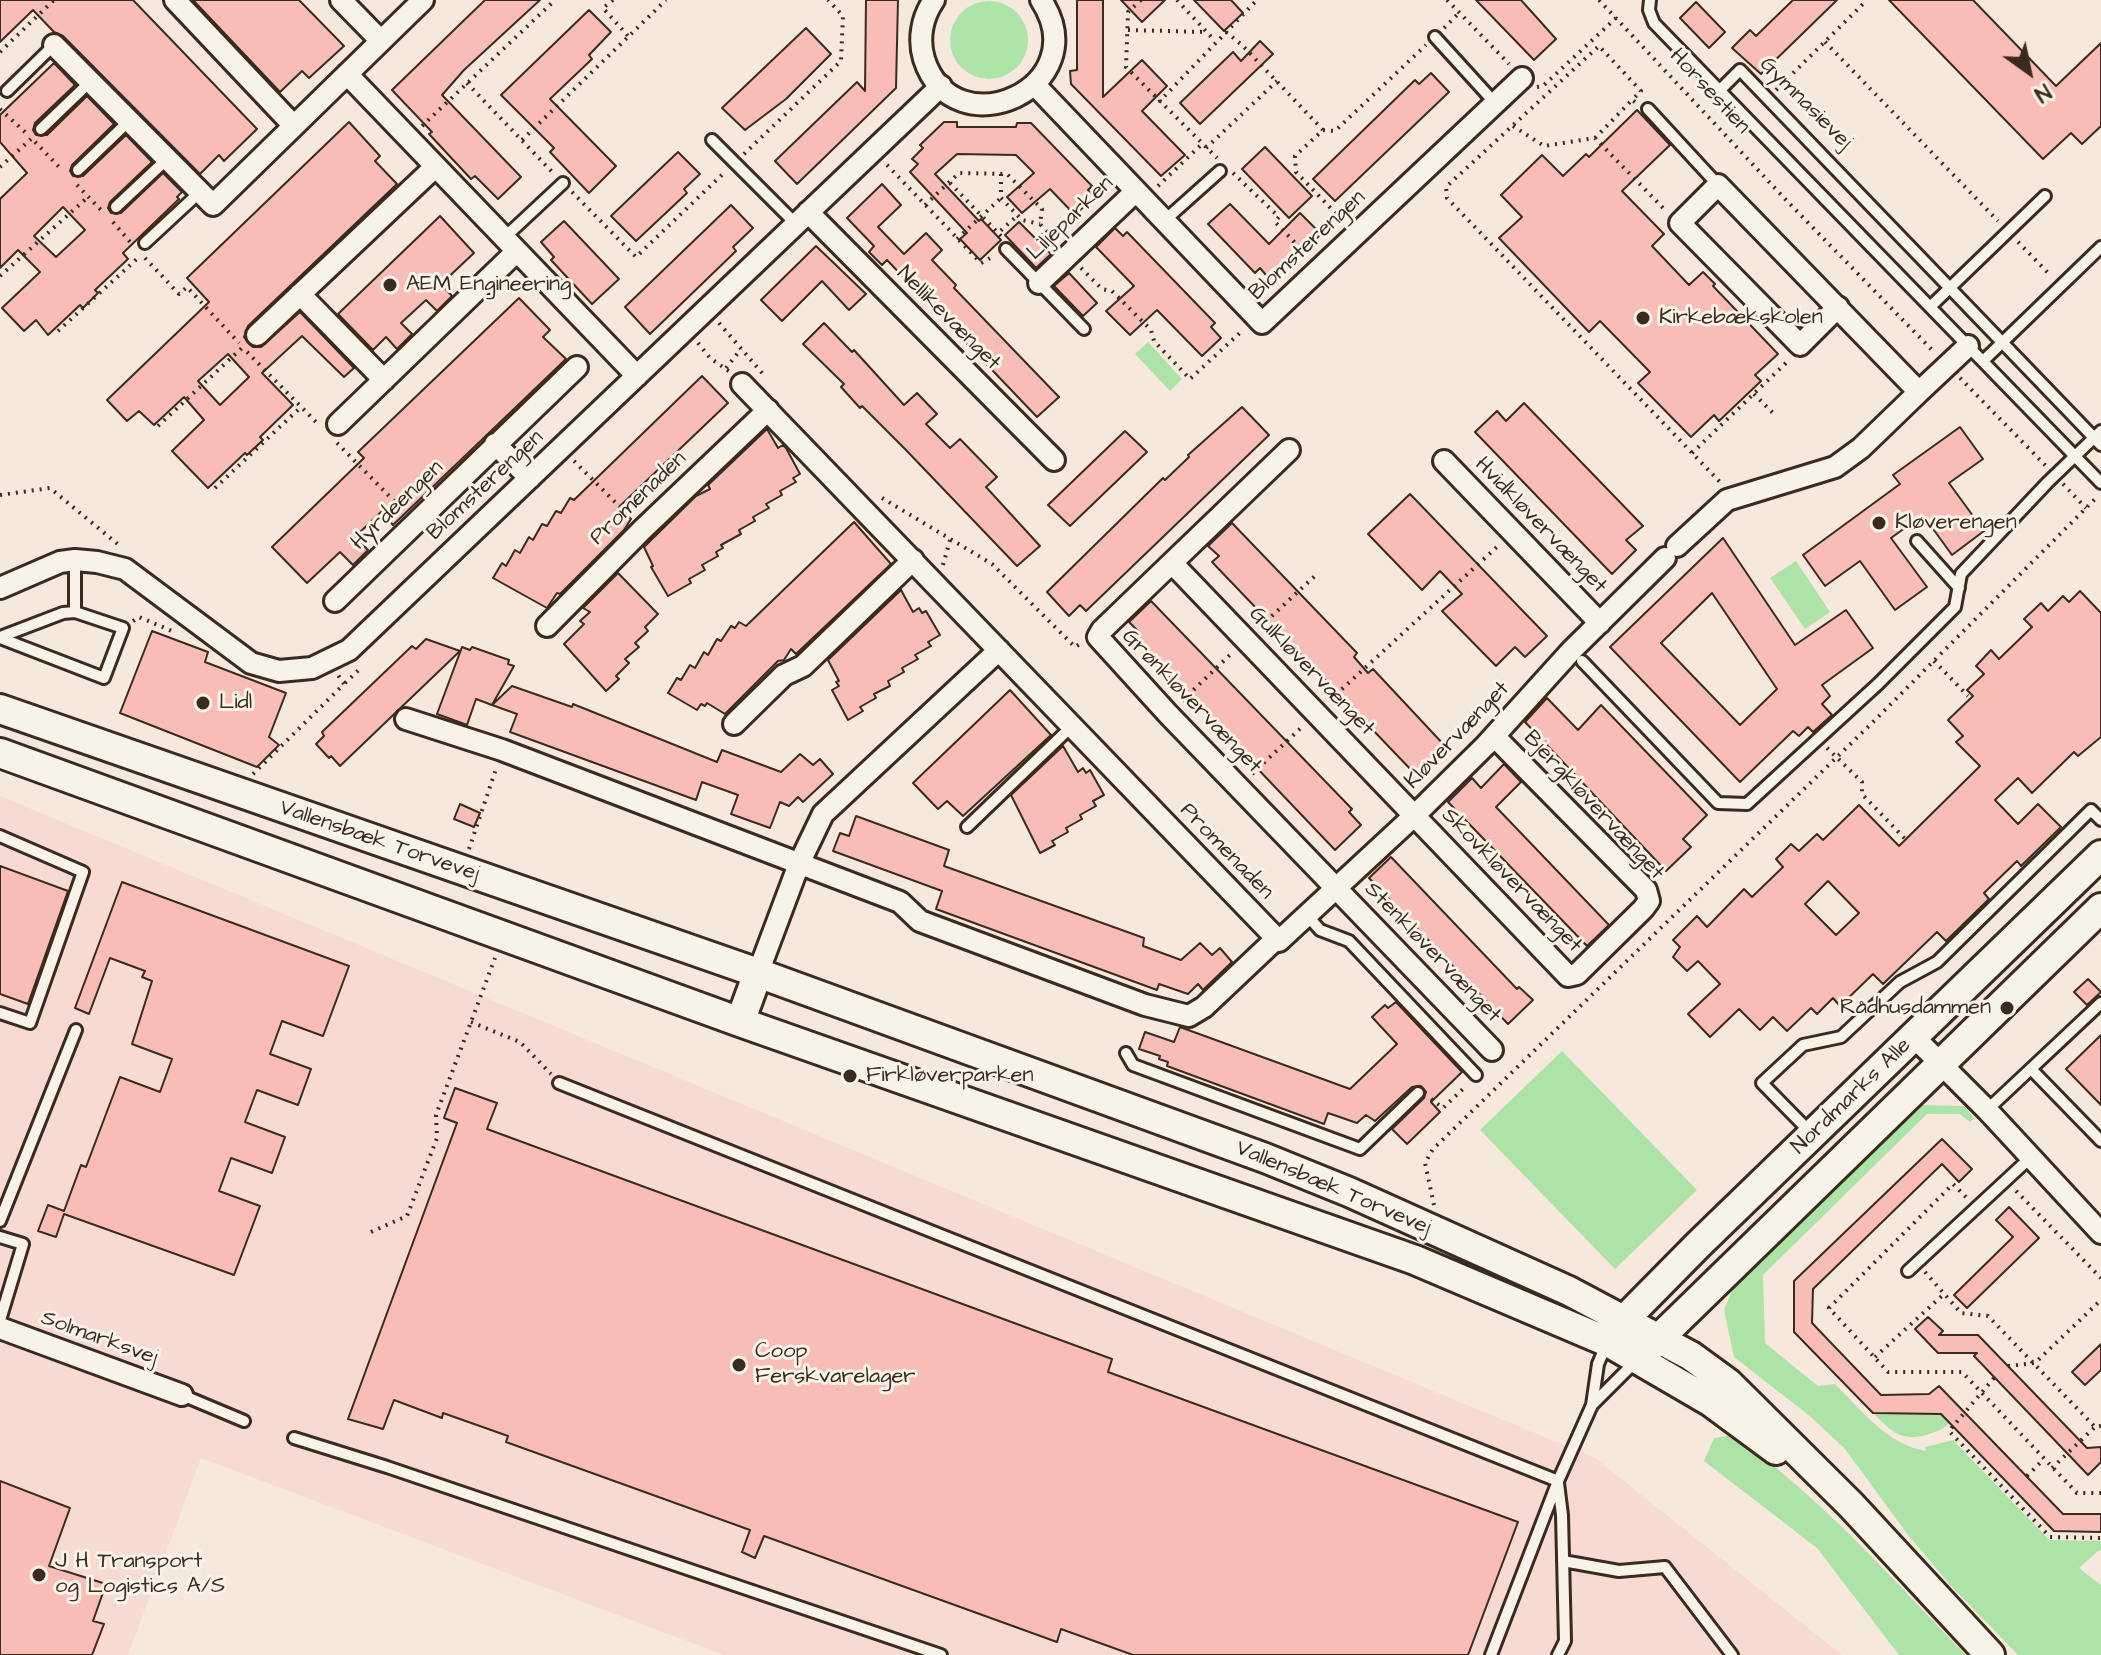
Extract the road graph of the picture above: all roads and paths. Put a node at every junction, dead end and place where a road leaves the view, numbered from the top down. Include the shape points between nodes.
1 (54, 0) edge
2 (175, 0) edge
3 (341, 0) edge
4 (423, 0) edge
5 (555, 0) edge
6 (613, 0) edge
7 (666, 0) edge
8 (828, 0) edge
9 (934, 0) edge
10 (1041, 0) edge
11 (1141, 0) edge
12 (1177, 0) edge
13 (1257, 0) edge
14 (1447, 0) edge
15 (1599, 0) edge
16 (1612, 0) edge
17 (1650, 0) edge
18 (1867, 0) edge
19 (1607, 8) junction
20 (1459, 13) junction
21 (1127, 30) junction
22 (1206, 32) junction
23 (1226, 32) junction
24 (628, 37) junction
25 (1435, 37) junction
26 (381, 41) junction
27 (1215, 41) junction
28 (1825, 42) junction
29 (54, 45) joint
30 (0, 52) edge
31 (1515, 70) junction
32 (347, 74) junction
33 (1277, 81) junction
34 (90, 82) junction
35 (467, 83) junction
36 (1035, 85) junction
37 (941, 86) junction
38 (1720, 90) junction
39 (7, 91) dead end
40 (1489, 96) junction
41 (1767, 98) junction
42 (1632, 100) junction
43 (1158, 102) junction
44 (0, 109) edge
45 (1648, 109) joint
46 (129, 121) junction
47 (294, 126) junction
48 (1513, 126) junction
49 (419, 128) dead end
50 (41, 129) dead end
51 (1323, 130) junction
52 (31, 138) junction
53 (1595, 138) junction
54 (522, 140) junction
55 (712, 140) dead end
56 (1204, 146) junction
57 (873, 151) junction
58 (167, 159) junction
59 (735, 163) junction
60 (0, 167) edge
61 (435, 167) junction
62 (78, 170) dead end
63 (1220, 171) dead end
64 (1001, 174) junction
65 (563, 183) junction
66 (949, 183) junction
67 (1718, 185) junction
68 (200, 192) junction
69 (1140, 195) junction
70 (2045, 196) dead end
71 (88, 197) junction
72 (1001, 198) junction
73 (925, 205) junction
74 (116, 207) dead end
75 (1794, 207) dead end
76 (1354, 211) dead end
77 (1018, 215) junction
78 (982, 216) junction
79 (802, 218) junction
80 (1164, 221) junction
81 (1343, 221) junction
82 (1680, 223) junction
83 (1040, 224) junction
84 (1334, 230) dead end
85 (2008, 231) junction
86 (998, 233) junction
87 (957, 239) junction
88 (510, 244) junction
89 (1316, 247) dead end
90 (2101, 247) edge
91 (144, 249) junction
92 (1006, 249) junction
93 (1068, 255) junction
94 (0, 276) edge
95 (1039, 283) junction
96 (2061, 286) junction
97 (1949, 288) junction
98 (300, 294) junction
99 (1931, 306) junction
100 (1838, 307) junction
101 (707, 309) junction
102 (1257, 318) junction
103 (685, 329) junction
104 (1084, 329) dead end
105 (58, 331) dead end
106 (250, 341) junction
107 (2003, 342) junction
108 (1968, 346) junction
109 (741, 349) junction
110 (1791, 358) dead end
111 (1983, 361) junction
112 (577, 367) dead end
113 (726, 368) junction
114 (637, 376) junction
115 (384, 380) junction
116 (769, 381) dead end
117 (742, 384) joint
118 (1919, 392) junction
119 (1754, 394) junction
120 (301, 407) junction
121 (768, 410) junction
122 (1776, 416) dead end
123 (158, 426) dead end
124 (333, 432) junction
125 (2099, 438) edge
126 (495, 444) junction
127 (562, 447) junction
128 (1289, 450) dead end
129 (1692, 453) junction
130 (2075, 456) junction
131 (1054, 460) dead end
132 (1444, 461) dead end
133 (530, 478) junction
134 (1721, 483) dead end
135 (2101, 483) edge
136 (215, 488) dead end
137 (2101, 494) edge
138 (878, 495) dead end
139 (418, 521) junction
140 (643, 529) junction
141 (1513, 532) junction
142 (1917, 541) dead end
143 (75, 560) junction
144 (913, 560) junction
145 (1172, 563) junction
146 (0, 588) edge
147 (1959, 588) junction
148 (335, 601) dead end
149 (75, 612) junction
150 (197, 623) junction
151 (1600, 623) junction
152 (547, 626) dead end
153 (123, 628) junction
154 (1098, 637) junction
155 (0, 638) edge
156 (999, 650) junction
157 (1375, 657) dead end
158 (330, 661) junction
159 (1582, 661) dead end
160 (1934, 661) junction
161 (1968, 696) dead end
162 (0, 709) edge
163 (406, 719) dead end
164 (734, 724) dead end
165 (1072, 726) junction
166 (1494, 736) junction
167 (1818, 740) junction
168 (502, 750) junction
169 (0, 753) edge
170 (1837, 757) junction
171 (249, 779) dead end
172 (1415, 815) junction
173 (2101, 820) edge
174 (967, 827) dead end
175 (0, 836) edge
176 (1907, 841) dead end
177 (467, 855) dead end
178 (2101, 855) edge
179 (799, 864) junction
180 (1336, 888) junction
181 (2101, 908) edge
182 (1307, 915) junction
183 (503, 937) junction
184 (1278, 940) junction
185 (1610, 944) joint
186 (758, 973) junction
187 (2101, 1003) edge
188 (0, 1013) edge
189 (471, 1022) junction
190 (740, 1022) junction
191 (76, 1030) dead end
192 (1914, 1037) junction
193 (1492, 1050) dead end
194 (1126, 1053) dead end
195 (1941, 1063) junction
196 (2031, 1069) junction
197 (1476, 1075) joint
198 (559, 1083) joint
199 (1418, 1093) joint
200 (1987, 1110) junction
201 (1813, 1135) junction
202 (2101, 1141) edge
203 (2031, 1157) junction
204 (2005, 1180) junction
205 (1976, 1207) junction
206 (1436, 1211) dead end
207 (0, 1221) edge
208 (371, 1232) dead end
209 (2101, 1233) edge
210 (0, 1237) edge
211 (1913, 1267) joint
212 (2101, 1278) edge
213 (1944, 1294) junction
214 (2101, 1300) edge
215 (0, 1320) edge
216 (0, 1328) edge
217 (1616, 1331) junction
218 (1659, 1338) junction
219 (1874, 1357) junction
220 (1638, 1359) junction
221 (2035, 1363) junction
222 (2008, 1366) dead end
223 (1994, 1378) dead end
224 (1982, 1394) junction
225 (182, 1395) joint
226 (1592, 1405) junction
227 (244, 1421) dead end
228 (2098, 1426) edge
229 (294, 1438) dead end
230 (2044, 1459) junction
231 (2052, 1468) junction
232 (2027, 1476) dead end
233 (1558, 1481) junction
234 (2013, 1488) dead end
235 (2008, 1493) junction
236 (2101, 1493) edge
237 (1851, 1505) junction
238 (2101, 1538) edge
239 (1563, 1561) junction
240 (941, 1655) edge
241 (1491, 1655) edge
242 (1558, 1655) edge
243 (1732, 1655) edge
244 (1990, 1655) edge

1 - 30 path
2 - 47 street
3 - 26 street
4 - 26 street
5 - 35 path
6 - 24 path via 603,8
7 - 24 path
8 - 59 path via 843,16 841,61
9 - 37 street via 922,43 927,66
10 - 36 street via 1052,23 1053,43 1049,63
11 - 21 path via 1128,12
12 - 22 path
13 - 23 path
14 - 20 path
15 - 19 path, Horsestien
16 - 19 path
17 - 38 lane via 1654,23
18 - 28 path
19 - 75 path, Horsestien
20 - 25 path
20 - 31 path
21 - 22 path
21 - 43 path via 1126,67
22 - 27 path
23 - 27 path
23 - 33 path
24 - 54 path
25 - 40 lane
25 - 51 path via 1335,131
26 - 32 street
27 - 43 path
28 - 41 path
28 - 85 path
29 - 34 street
29 - 39 lane
31 - 40 street, Blomsterengen
31 - 40 path
32 - 47 street
32 - 61 street
33 - 51 path
33 - 56 path
34 - 46 street
34 - 50 lane
35 - 49 path
35 - 54 path
36 - 37 street via 1014,99 991,105 968,102
36 - 69 street, Blomsterengen
37 - 57 street, Blomsterengen
38 - 41 lane, Gymnasievej via 1740,70
38 - 99 lane
40 - 102 street, Blomsterengen via 1262,323
41 - 97 lane, Gymnasievej
42 - 45 path
42 - 48 path via 1641,91 1599,46
42 - 53 path
43 - 56 path
44 - 52 path
45 - 67 lane
46 - 58 street
46 - 62 lane
47 - 68 street via 213,205
48 - 53 path via 1544,146
48 - 129 path via 1446,187 1447,198
51 - 81 path via 1295,156 1296,172
52 - 60 path
52 - 71 path
53 - 82 path
54 - 65 path
55 - 59 lane
56 - 69 path
56 - 89 path via 1279,217 1275,222 1307,256
57 - 73 path
57 - 79 street, Blomsterengen
58 - 68 street
58 - 74 lane
59 - 65 path via 636,257
59 - 79 lane
61 - 88 street
61 - 98 street
63 - 80 lane
64 - 66 path via 959,173
64 - 72 path
64 - 83 path via 1042,209
65 - 88 lane
66 - 73 path
66 - 78 path
67 - 82 street
67 - 100 street
68 - 91 lane
69 - 80 street, Blomsterengen
69 - 93 street, Liljeparken
70 - 85 lane
71 - 91 path
71 - 94 path
72 - 77 path
72 - 78 path
73 - 87 path
76 - 81 path
77 - 83 path
77 - 86 path
78 - 86 path
78 - 87 path
79 - 101 street, Blomsterengen
79 - 131 street, Nellikevænget
80 - 102 street, Blomsterengen
81 - 84 path
82 - 100 street via 1800,345
83 - 93 path
85 - 96 path
85 - 97 lane
86 - 92 path
87 - 92 path via 981,263
88 - 114 street
88 - 115 street
90 - 96 lane
91 - 105 path
91 - 106 path via 179,294 187,287
92 - 95 lane, Liljeparken
93 - 95 street, Liljeparken
93 - 102 path via 1151,330 1154,341 1190,379
95 - 104 lane, Liljeparken
96 - 107 lane
97 - 99 lane
97 - 107 lane, Gymnasievej
98 - 106 street
98 - 115 street
99 - 108 lane
100 - 118 street
101 - 103 street, Blomsterengen
101 - 109 path
103 - 113 path
103 - 114 street, Blomsterengen
106 - 120 path
106 - 123 path
107 - 111 lane
107 - 125 lane, Gymnasievej
108 - 111 lane
108 - 118 street
109 - 113 path
109 - 116 path
110 - 119 path
111 - 130 lane
112 - 126 street, Hyrdeengen
113 - 117 path
114 - 127 street, Blomsterengen
115 - 124 street
117 - 121 street, Promenaden
118 - 151 street, Kløvervænget via 1835,467 1727,500
119 - 122 path
119 - 129 path
120 - 124 path
120 - 136 path
121 - 140 street, Promenaden
121 - 144 street, Promenaden
124 - 139 path
125 - 130 lane, Gymnasievej
126 - 133 street
126 - 139 street, Hyrdeengen
127 - 133 street, Blomsterengen
127 - 140 path
128 - 145 street, Grønkløvervænget
129 - 134 path
130 - 135 lane
130 - 147 lane, Gymnasievej via 1961,574
132 - 141 street, Hvidkløvervænget
133 - 158 street, Blomsterengen via 349,650
137 - 160 path
138 - 154 path via 992,564 1075,647
139 - 148 street, Hyrdeengen
140 - 152 street, Promenaden
141 - 151 street, Hvidkløvervænget
141 - 157 path
142 - 147 lane
143 - 146 street, Blomsterengen
143 - 149 lane
143 - 150 street, Blomsterengen via 125,569
144 - 156 street, Promenaden
144 - 164 street
145 - 154 street, Grønkløvervænget
145 - 172 street, Gulkløvervænget
147 - 167 lane, Gymnasievej via 1955,607
149 - 153 lane
149 - 155 lane
150 - 153 path via 182,636 139,617
150 - 158 street, Blomsterengen via 251,663 279,671
151 - 166 street, Kløvervænget
153 - 155 lane via 104,678
154 - 180 street, Grønkløvervænget
156 - 165 street, Promenaden
156 - 179 street via 823,814
158 - 171 path via 344,684
159 - 167 lane, Gymnasievej via 1718,803 1747,804
160 - 161 path
160 - 170 path
162 - 186 street, Vallensbæk Torvevej
163 - 168 street
165 - 174 lane
165 - 184 street, Promenaden
166 - 172 street, Kløvervænget
166 - 185 street, Bjergkløvervænget via 1646,890 1649,901
167 - 170 path
168 - 177 path
168 - 179 street
169 - 183 street, Vallensbæk Torvevej
170 - 176 path via 1862,782 1862,794
170 - 206 path via 1433,1149 1425,1163
172 - 180 street, Kløvervænget
172 - 185 street, Skovkløvervænget via 1568,976
173 - 201 lane via 2091,810 1937,962 1900,982 1841,1037 1803,1045 1762,1083
175 - 188 lane via 83,872 30,1023
178 - 192 street, Nordmarks Alle
179 - 184 street via 900,902 920,921 1145,1005 1189,1016
179 - 186 street
180 - 182 street, Kløvervænget
180 - 193 street, Stenkløvervænget
181 - 195 street, Nordmarks Alle
182 - 184 street, Kløvervænget
182 - 197 lane via 1320,930 1349,941
183 - 189 path
183 - 190 street, Vallensbæk Torvevej
186 - 190 street
186 - 217 street, Vallensbæk Torvevej via 1307,1175 1569,1291
187 - 196 lane
189 - 198 path via 520,1042
189 - 208 path via 436,1115 437,1138 407,1216
190 - 217 street, Vallensbæk Torvevej
191 - 207 lane
192 - 195 street
192 - 201 street, Nordmarks Alle
194 - 199 lane via 1133,1065 1360,1149
195 - 200 street
195 - 218 street, Nordmarks Alle
196 - 200 lane
196 - 202 lane
197 - 199 path via 1443,1108
198 - 233 lane
200 - 203 street
201 - 217 street, Nordmarks Alle
203 - 204 lane
203 - 209 street
204 - 205 lane
204 - 212 path
205 - 211 lane
205 - 219 path via 1953,1184 1829,1308
210 - 215 lane via 23,1244
211 - 213 path
213 - 219 path
213 - 221 path via 1961,1313 1988,1316
214 - 221 path
216 - 225 street, Solmarksvej
217 - 218 street, Vallensbæk Torvevej
217 - 220 street, Vallensbæk Torvevej
217 - 226 lane via 1598,1364
218 - 220 street, Nordmarks Alle
218 - 237 street, Vallensbæk Torvevej via 1728,1383
219 - 224 path via 1888,1372 1962,1372
220 - 226 lane
220 - 237 street, Vallensbæk Torvevej via 1711,1402
221 - 222 path
221 - 228 path
223 - 224 path
224 - 230 path
224 - 235 path via 1949,1431
225 - 227 lane
226 - 233 lane
228 - 231 path
229 - 240 lane
230 - 231 path
230 - 232 path
231 - 236 path via 2077,1493
233 - 239 lane
233 - 241 lane
234 - 235 path
235 - 238 path via 2050,1537
237 - 244 street, Vallensbæk Torvevej
239 - 242 lane via 1565,1641
239 - 243 lane via 1619,1571 1665,1567

